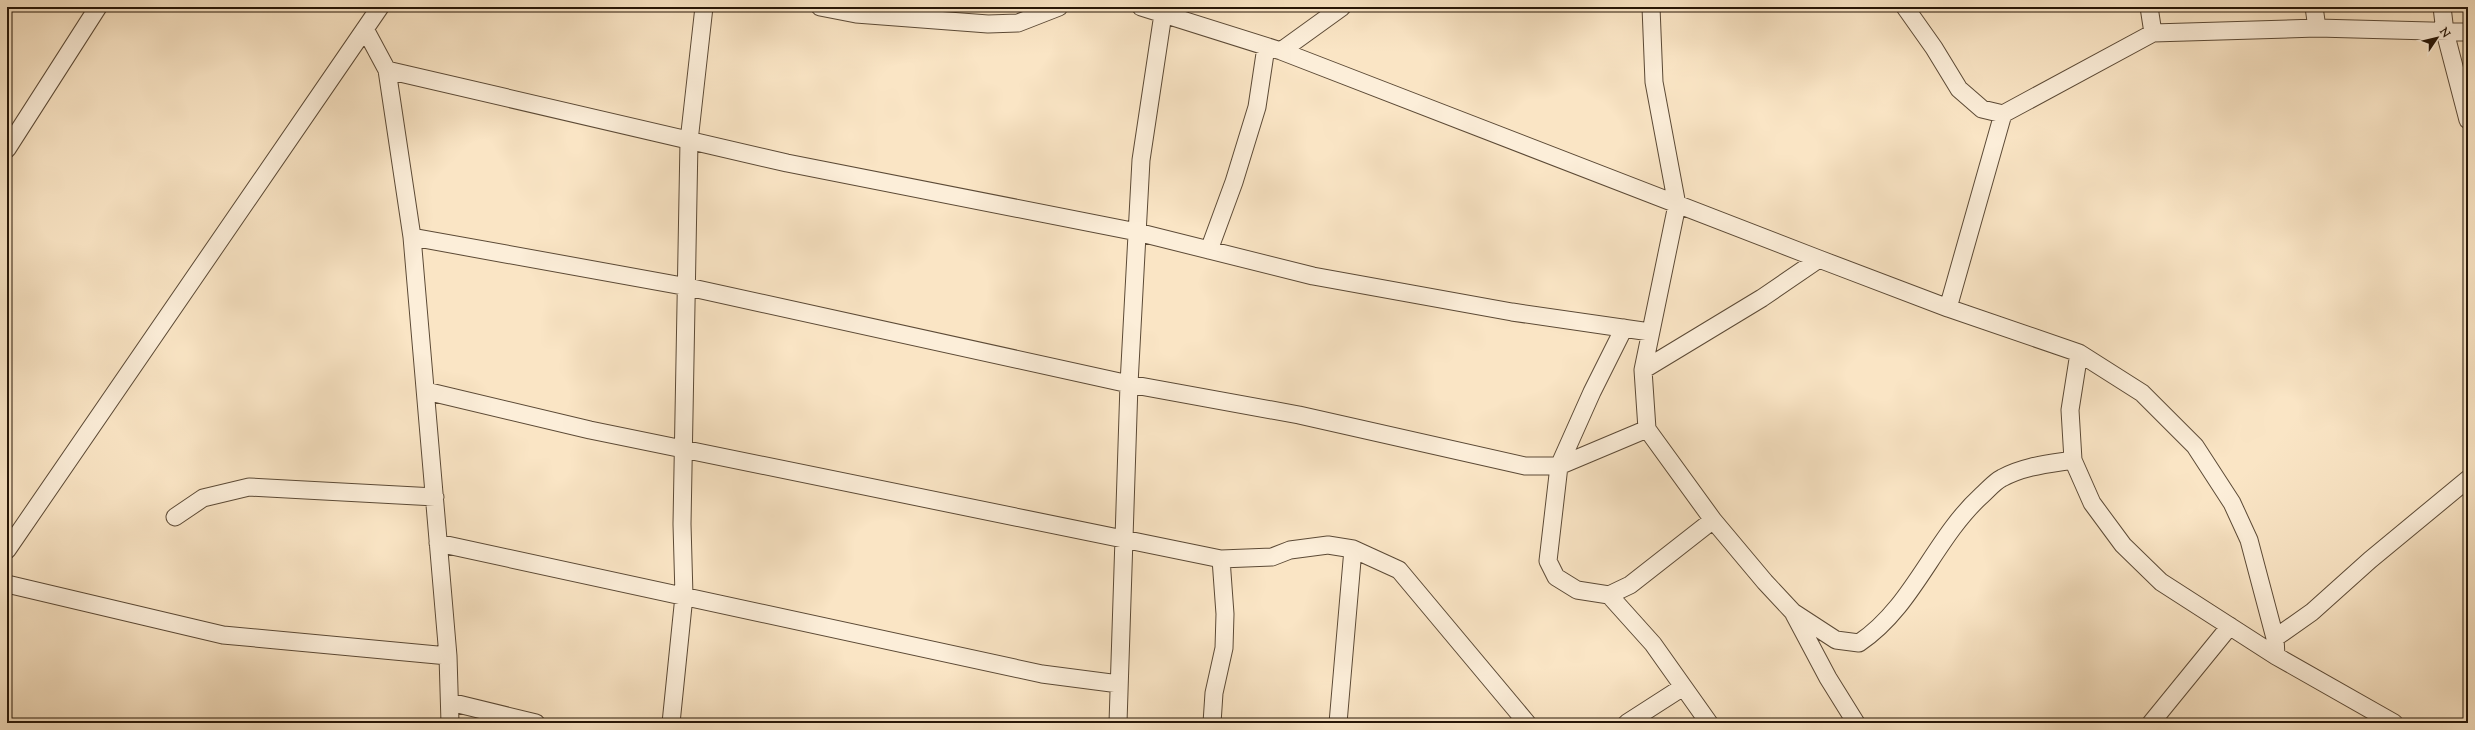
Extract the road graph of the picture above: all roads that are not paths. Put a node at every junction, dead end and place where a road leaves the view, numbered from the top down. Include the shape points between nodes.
1 (98, 7) edge
2 (380, 7) edge
3 (704, 7) edge
4 (820, 7) edge
5 (1060, 7) edge
6 (1141, 7) edge
7 (1342, 7) edge
8 (1651, 7) edge
9 (1905, 7) edge
10 (2149, 7) edge
11 (2314, 7) edge
12 (2442, 7) edge
13 (1163, 14) junction
14 (2317, 28) junction
15 (365, 29) junction
16 (2153, 32) junction
17 (2445, 32) junction
18 (2468, 32) edge
19 (1274, 49) junction
20 (387, 70) junction
21 (2003, 114) junction
22 (2468, 120) edge
23 (690, 141) junction
24 (7, 149) edge
25 (1677, 205) junction
26 (1137, 232) junction
27 (412, 236) junction
28 (1209, 250) junction
29 (1819, 259) junction
30 (688, 287) junction
31 (1948, 308) junction
32 (1624, 328) junction
33 (1650, 332) junction
34 (2079, 353) junction
35 (1643, 370) junction
36 (1129, 384) junction
37 (426, 391) junction
38 (1647, 429) junction
39 (684, 450) junction
40 (2072, 460) junction
41 (1559, 466) junction
42 (2468, 479) edge
43 (435, 497) junction
44 (175, 517) dead end
45 (1713, 520) junction
46 (1123, 538) junction
47 (438, 543) junction
48 (1353, 549) junction
49 (7, 550) edge
50 (1220, 559) junction
51 (7, 584) edge
52 (1609, 595) junction
53 (684, 596) junction
54 (1793, 612) junction
55 (2230, 626) junction
56 (2275, 638) junction
57 (448, 656) junction
58 (2276, 656) junction
59 (1119, 684) junction
60 (1683, 687) junction
61 (450, 702) junction
62 (450, 723) edge
63 (536, 723) edge
64 (671, 723) edge
65 (1118, 723) edge
66 (1212, 723) edge
67 (1338, 723) edge
68 (1527, 723) edge
69 (1627, 723) edge
70 (1710, 723) edge
71 (1856, 723) edge
72 (2151, 723) edge
73 (2394, 723) edge

1 - 24 street
2 - 15 street
3 - 23 street
4 - 5 street via 856,14 988,24 1018,22
6 - 13 street
7 - 19 street
8 - 25 street via 1654,82
9 - 21 street via 1959,89 1982,109
10 - 16 street
11 - 14 street
12 - 17 street
13 - 19 street
13 - 26 street via 1141,160
14 - 16 street
14 - 17 street
15 - 20 street
15 - 49 street
16 - 21 street
17 - 18 street
17 - 22 street
19 - 25 street
19 - 28 street via 1234,182
20 - 23 street
20 - 27 street
21 - 31 street
23 - 26 street via 787,163
23 - 30 street
25 - 29 street
25 - 33 street
26 - 28 street
26 - 36 street
27 - 30 street
27 - 37 street
28 - 32 street via 1313,276 1512,312
29 - 31 street
29 - 35 street via 1762,298
30 - 36 street
30 - 39 street
31 - 34 street
32 - 33 street
32 - 41 street
33 - 35 street
34 - 40 street via 2070,410
34 - 56 street via 2142,392 2195,446 2232,503 2249,540
35 - 38 street
36 - 41 street via 1299,415 1525,466
36 - 46 street
37 - 39 street
37 - 43 street
38 - 41 street
38 - 45 street
39 - 46 street
39 - 53 street
40 - 54 street via 2032,466 2001,478 1964,512 1924,571 1877,632 1860,644 1836,640
40 - 55 street via 2092,504 2123,545 2161,582
41 - 52 street via 1548,561 1556,577 1577,590
42 - 56 street via 2312,612
43 - 44 street via 249,486 203,498
43 - 47 street
45 - 52 street via 1630,585
45 - 54 street
46 - 50 street
46 - 59 street
47 - 53 street
47 - 57 street
48 - 50 street via 1328,545 1290,550 1272,557
48 - 67 street
48 - 68 street via 1399,570
50 - 66 street via 1225,614 1224,648 1214,693
51 - 57 street via 223,635
52 - 60 street via 1652,644
53 - 59 street via 1042,674
53 - 64 street
54 - 71 street via 1828,678
55 - 58 street
55 - 72 street
56 - 58 street
57 - 61 street
58 - 73 street
59 - 65 street
60 - 69 street
60 - 70 street
61 - 62 street
61 - 63 street

